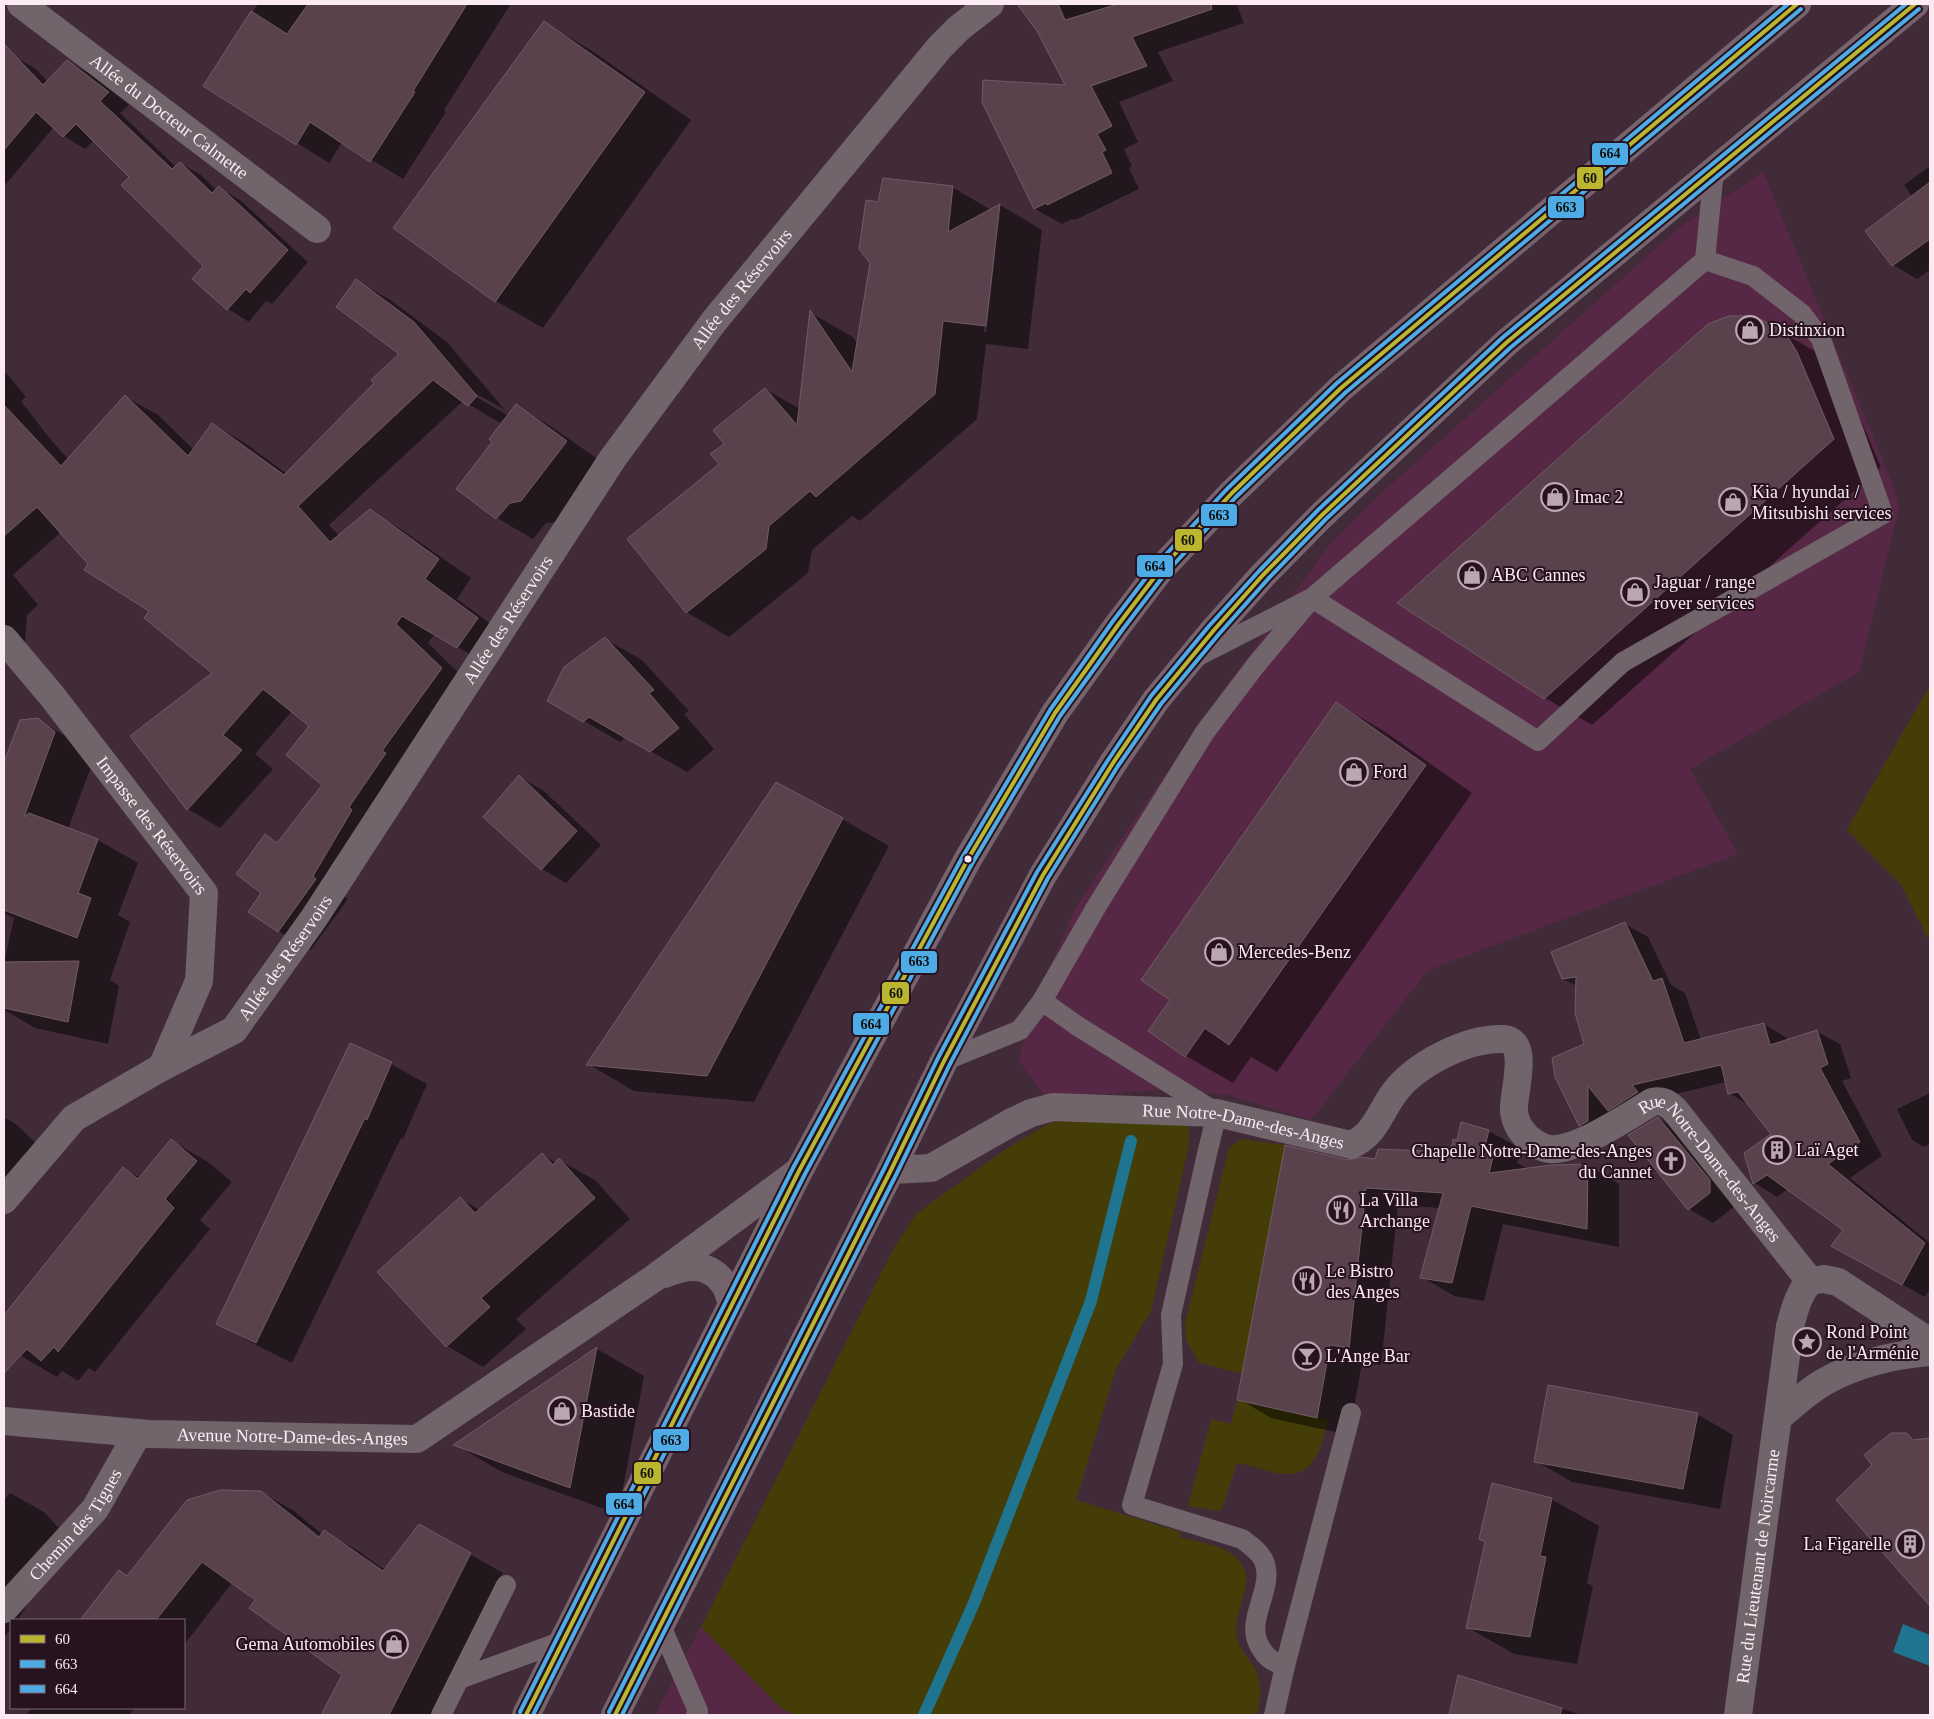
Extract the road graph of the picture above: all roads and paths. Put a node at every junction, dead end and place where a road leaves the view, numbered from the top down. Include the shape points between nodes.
1 (21, 4) edge
2 (990, 4) edge
3 (1797, 4) edge
4 (1915, 4) edge
5 (960, 16) edge
6 (1714, 170) junction
7 (317, 230) dead end
8 (1704, 260) junction
9 (1312, 598) junction
10 (4, 639) edge
11 (1188, 661) junction
12 (1042, 1001) junction
13 (944, 1061) junction
14 (162, 1067) junction
15 (1217, 1113) junction
16 (891, 1170) junction
17 (799, 1171) junction
18 (4, 1200) edge
19 (652, 1279) junction
20 (1810, 1281) junction
21 (732, 1303) junction
22 (1930, 1342) edge
23 (1930, 1352) edge
24 (1351, 1413) dead end
25 (1779, 1417) junction
26 (4, 1421) edge
27 (138, 1433) junction
28 (506, 1585) dead end
29 (4, 1609) edge
30 (661, 1626) junction
31 (563, 1641) junction
32 (1285, 1666) junction
33 (459, 1679) junction
34 (440, 1715) edge
35 (526, 1715) edge
36 (615, 1715) edge
37 (696, 1715) edge
38 (1274, 1715) edge
39 (1738, 1715) edge

1 - 7 street, Allée du Docteur Calmette
2 - 5 street, Allée des Réservoirs
3 - 17 main road via 1341,388 1232,493 1160,570 1055,713 968,859
4 - 6 main road
5 - 14 street, Allée des Réservoirs via 934,54 714,320 613,458 314,918 234,1030
6 - 8 lane
6 - 11 main road via 1506,343 1387,453 1263,575
8 - 9 lane
8 - 9 lane via 1754,276 1802,314 1821,339 1883,514 1622,662 1538,741
9 - 11 lane
9 - 12 lane via 1205,732
10 - 14 street, Impasse des Réservoirs via 204,893 199,981
11 - 13 main road via 1156,700 1113,763 1043,876
12 - 13 lane via 1020,1030
12 - 15 lane
13 - 16 main road
14 - 18 street, Allée des Réservoirs via 74,1118
15 - 16 street, Rue Notre-Dame-des-Anges via 1054,1107 1012,1122 931,1168
15 - 20 street, Rue Notre-Dame-des-Anges via 1351,1144 1362,1140 1371,1131 1393,1095 1417,1070 1438,1057 1469,1045 1491,1040 1512,1041 1517,1048 1518,1064 1514,1110 1518,1126 1529,1140 1543,1148 1572,1145 1652,1102 1660,1100 1667,1103
15 - 32 lane via 1172,1315 1173,1364 1132,1505 1242,1539 1256,1550 1264,1562 1266,1576 1254,1626 1255,1638 1264,1655
16 - 30 main road
17 - 19 street, Avenue Notre-Dame-des-Anges
17 - 21 main road
19 - 21 street, Avenue Notre-Dame-des-Anges via 684,1267 705,1268 725,1285
19 - 27 street, Avenue Notre-Dame-des-Anges via 417,1439
20 - 22 street via 1838,1282
20 - 25 street, Rue du Lieutenant de Noircarme via 1797,1301 1790,1326
21 - 31 main road
23 - 25 street via 1874,1360 1846,1371 1822,1382
24 - 32 lane
25 - 39 street, Rue du Lieutenant de Noircarme
26 - 27 street, Avenue Notre-Dame-des-Anges
27 - 29 street, Chemin des Tignes via 95,1509
28 - 33 lane
30 - 36 main road
30 - 37 lane via 698,1712
31 - 33 lane
31 - 35 main road
32 - 38 lane
33 - 34 lane

